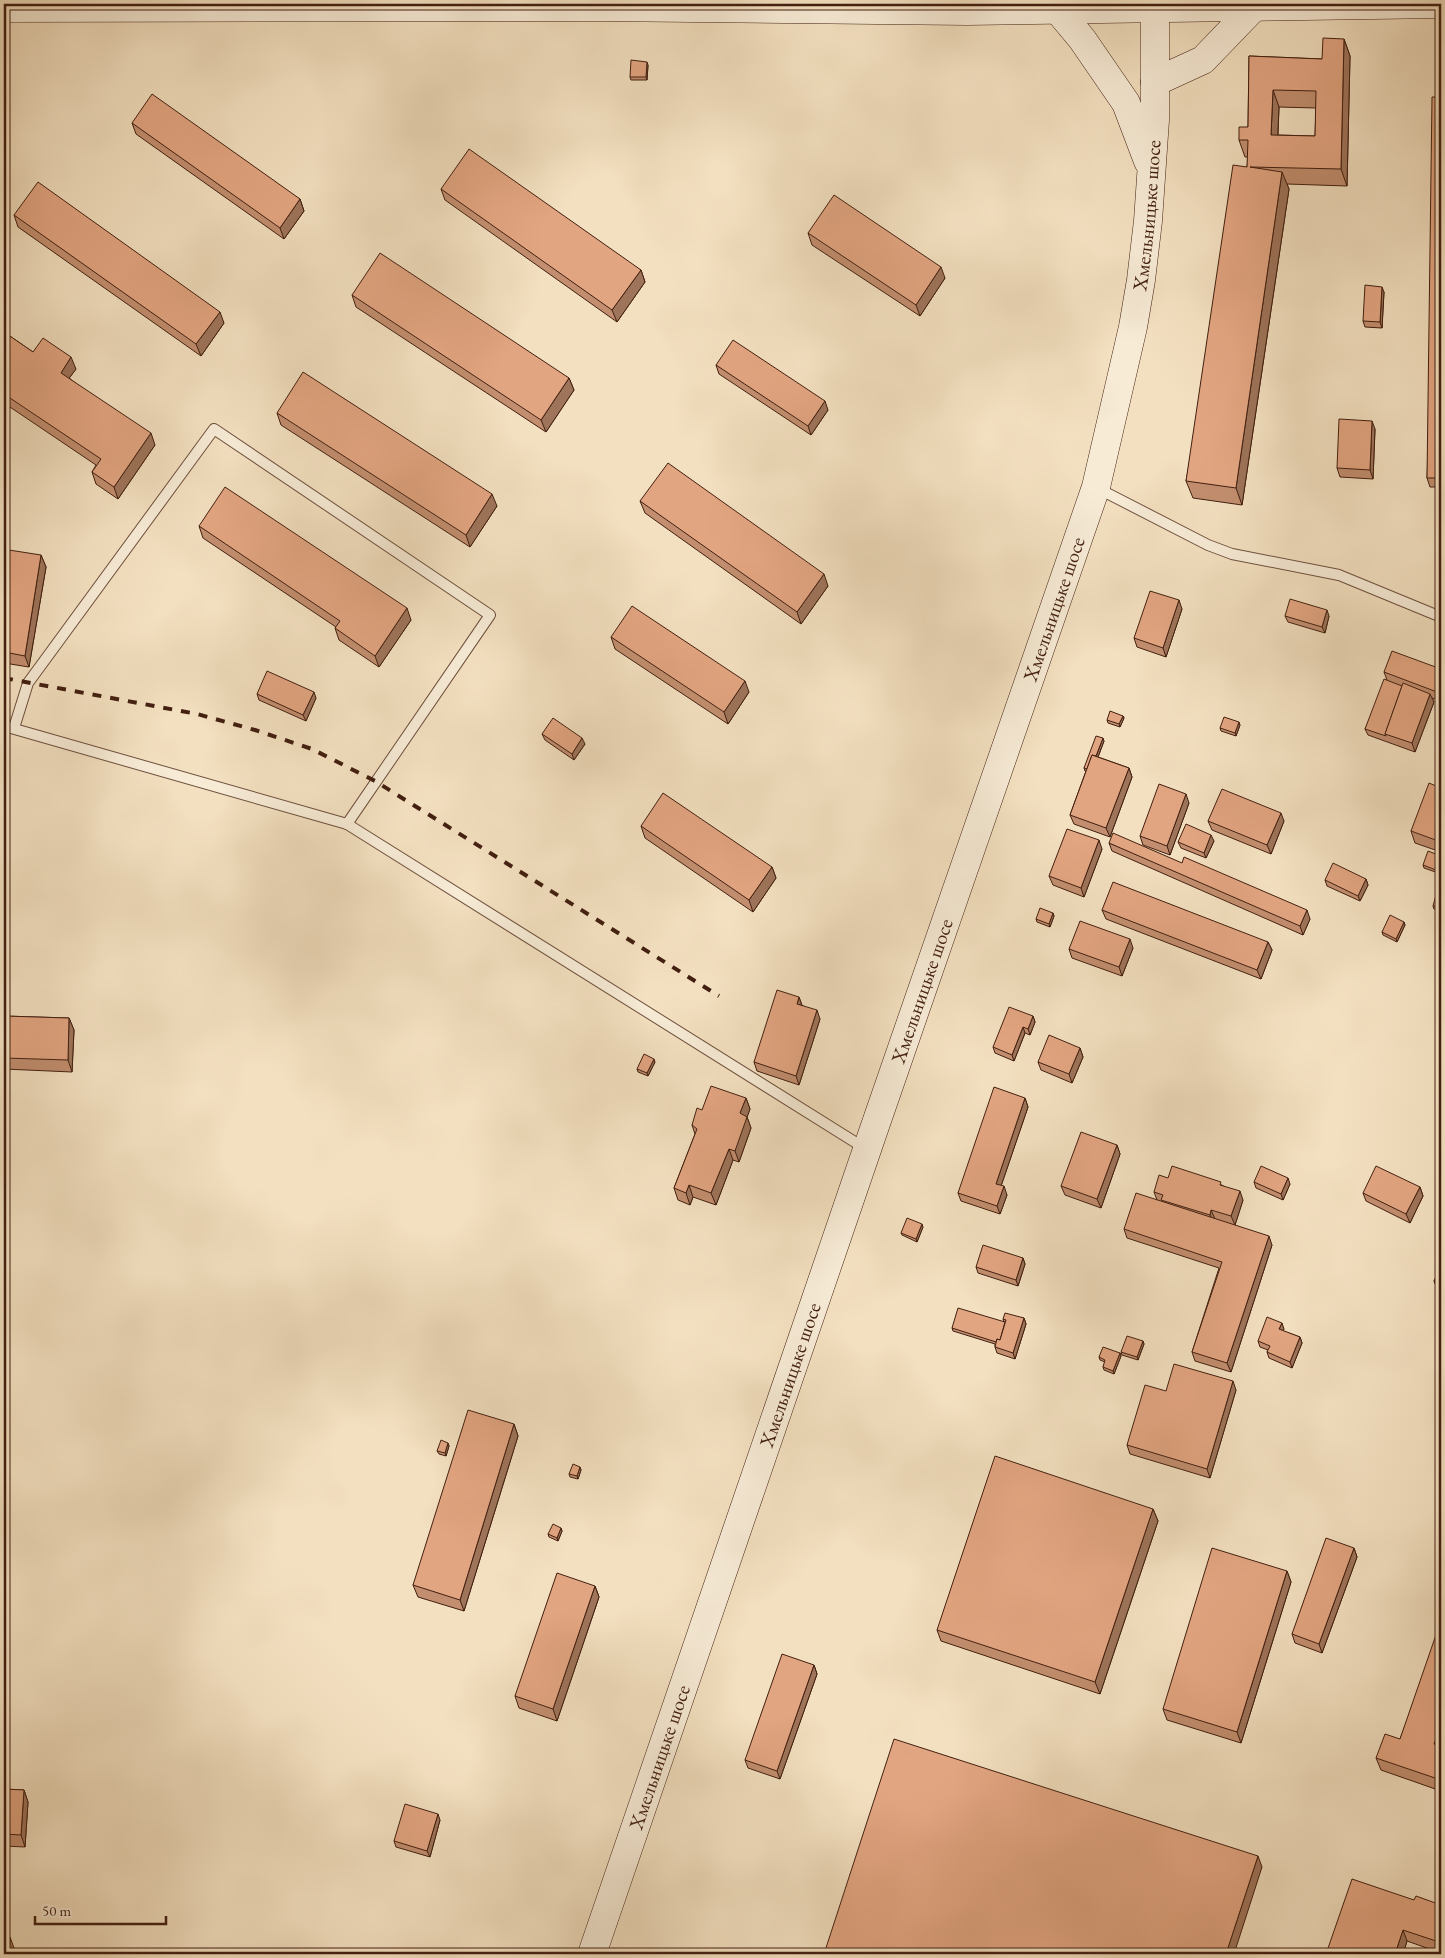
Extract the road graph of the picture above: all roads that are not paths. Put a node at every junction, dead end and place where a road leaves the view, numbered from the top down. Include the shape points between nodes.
1 (1441, 4) edge
2 (599, 5) edge
3 (1155, 6) edge
4 (1255, 6) junction
5 (4, 8) edge
6 (1057, 9) junction
7 (1155, 82) junction
8 (1151, 168) junction
9 (1096, 487) junction
10 (1441, 617) edge
11 (9, 727) edge
12 (347, 824) junction
13 (866, 1150) junction
14 (592, 1954) edge

1 - 4 street
2 - 5 street
2 - 6 street
3 - 4 street
3 - 6 street
3 - 7 street, Хмельницьке шосе
4 - 7 street via 1203,60
6 - 8 street via 1126,103
7 - 8 street, Хмельницьке шосе
8 - 9 street, Хмельницьке шосе via 1148,221 1133,327
9 - 10 lane via 1208,545 1232,554 1339,575
9 - 13 street, Хмельницьке шосе
11 - 12 lane
11 - 12 lane via 28,682 214,429 490,614
12 - 13 lane
13 - 14 street, Хмельницьке шосе

